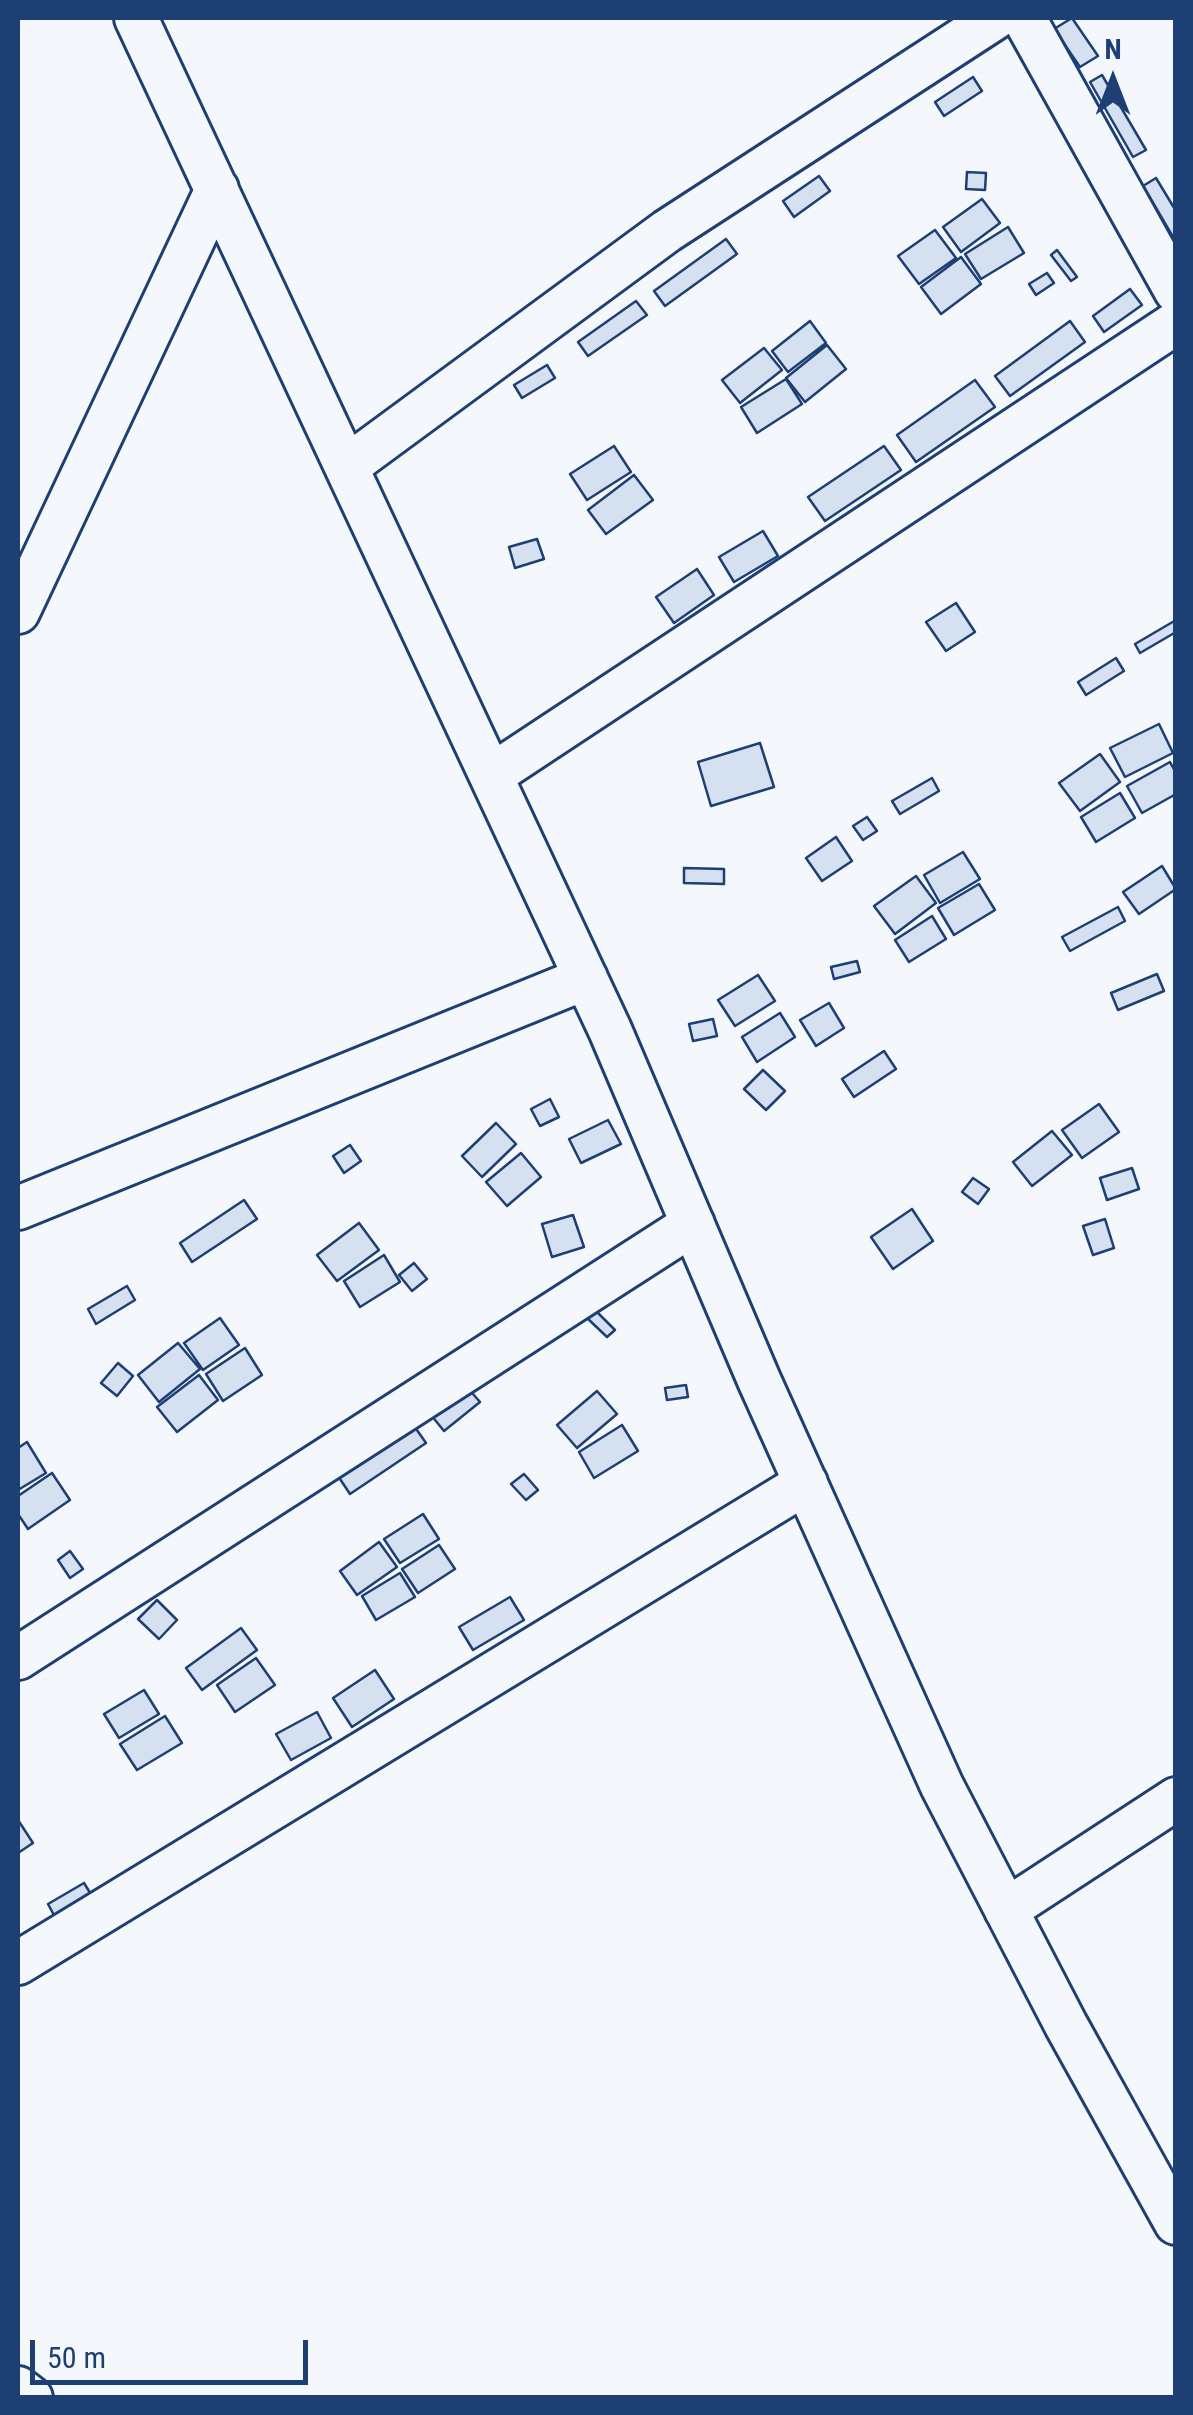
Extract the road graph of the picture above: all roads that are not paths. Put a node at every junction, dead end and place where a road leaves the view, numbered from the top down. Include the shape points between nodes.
1 (136, 18) edge
2 (995, 18) edge
3 (1024, 18) edge
4 (217, 189) junction
5 (1176, 292) edge
6 (1176, 323) edge
7 (348, 465) junction
8 (18, 612) edge
9 (492, 775) junction
10 (586, 978) junction
11 (18, 1208) edge
12 (693, 1224) junction
13 (806, 1482) junction
14 (18, 1658) edge
15 (1176, 1799) edge
16 (1006, 1910) junction
17 (18, 1963) edge
18 (1176, 2223) edge
19 (18, 2388) edge
20 (31, 2398) edge

1 - 4 street
2 - 7 street via 667,231
3 - 5 street
4 - 7 street
4 - 8 street
6 - 9 street
7 - 9 street
9 - 10 street
10 - 11 street
10 - 12 street
12 - 13 street
12 - 14 street
13 - 16 street via 942,1786
13 - 17 street
15 - 16 street
16 - 18 street
19 - 20 street

